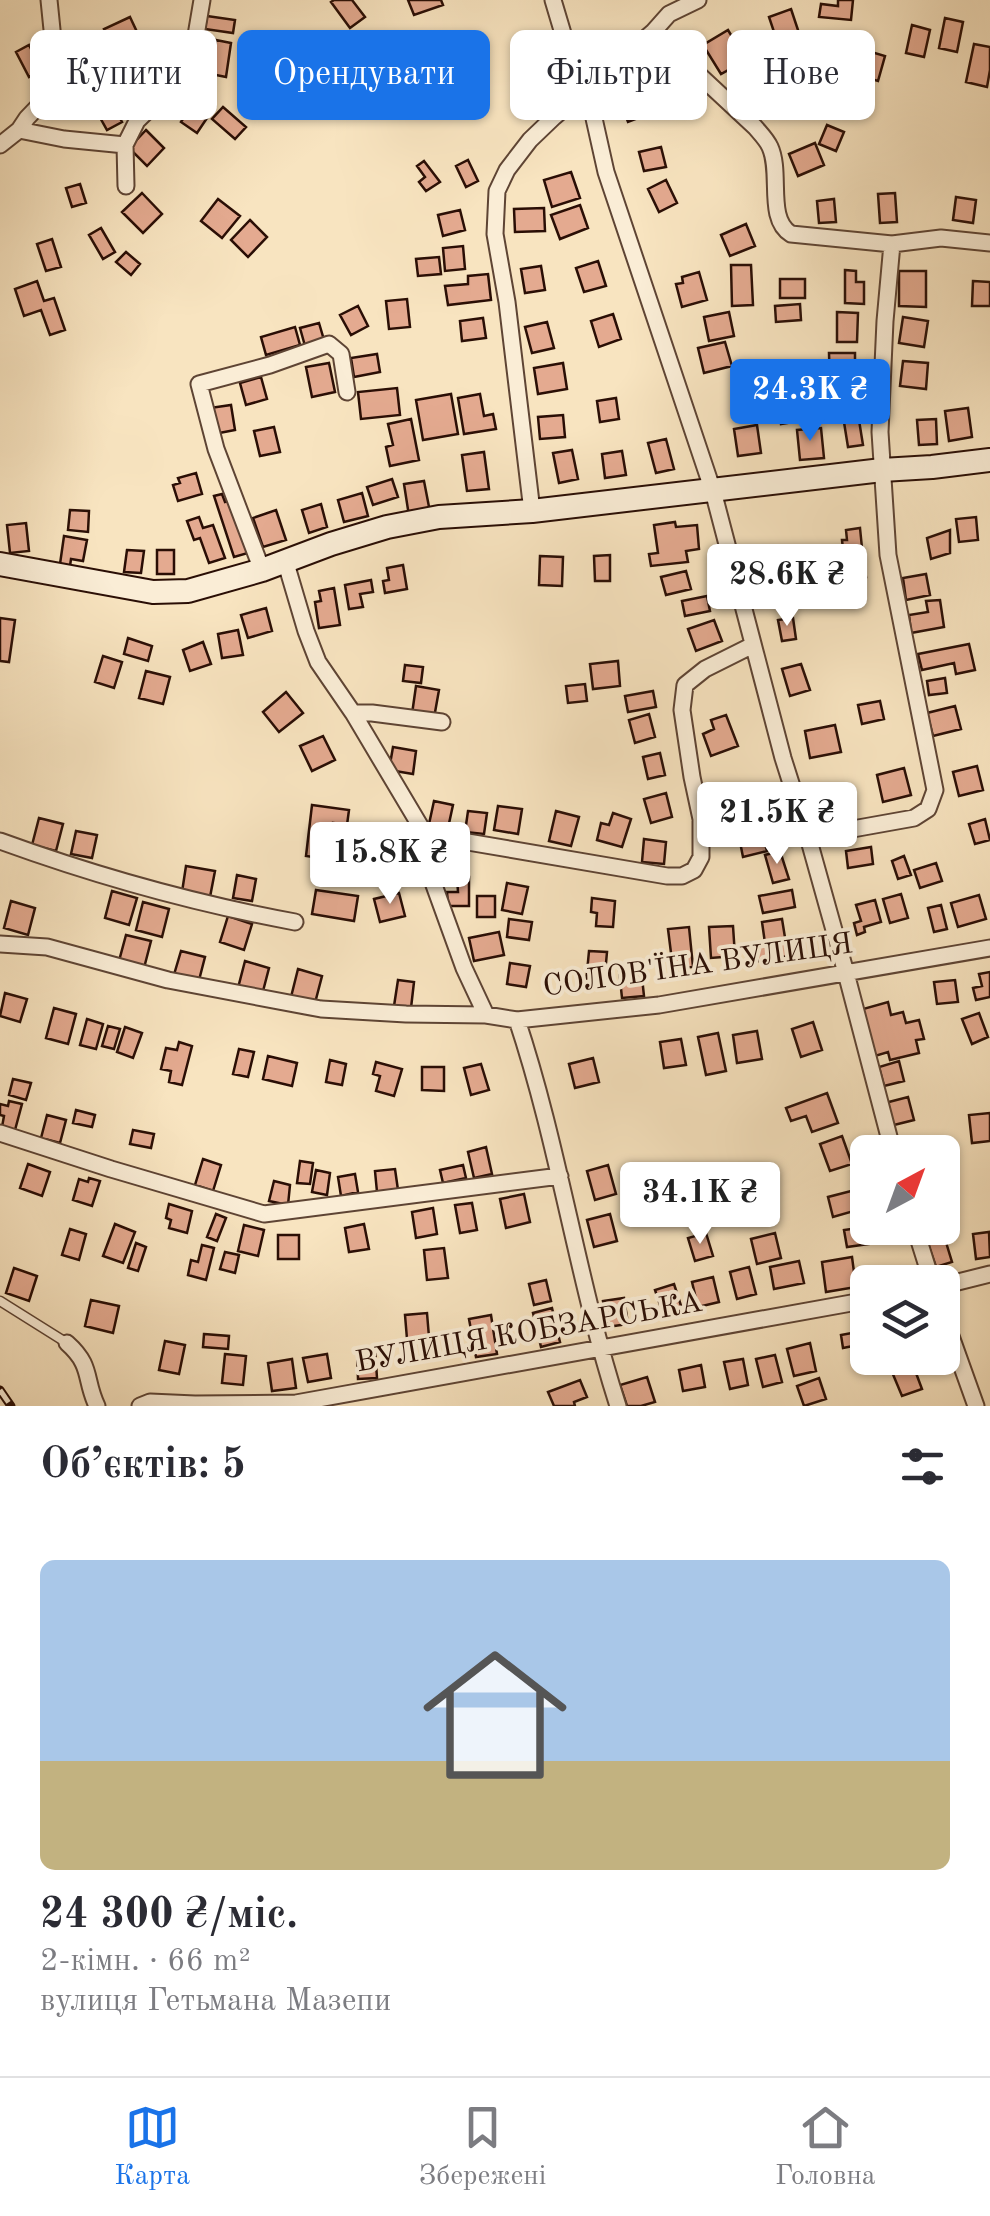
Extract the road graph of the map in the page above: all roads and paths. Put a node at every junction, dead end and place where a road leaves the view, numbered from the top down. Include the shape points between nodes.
1 (50, 0) edge
2 (202, 0) edge
3 (554, 0) edge
4 (698, 0) edge
5 (562, 30) edge
6 (655, 30) edge
7 (707, 83) edge
8 (551, 120) edge
9 (594, 120) edge
10 (19, 130) junction
11 (0, 145) edge
12 (125, 145) junction
13 (126, 186) dead end
14 (990, 243) edge
15 (892, 244) junction
16 (347, 392) dead end
17 (990, 460) edge
18 (882, 470) junction
19 (713, 491) junction
20 (532, 510) junction
21 (285, 560) junction
22 (0, 564) edge
23 (262, 570) junction
24 (753, 646) junction
25 (353, 713) junction
26 (442, 722) dead end
27 (808, 837) junction
28 (428, 840) junction
29 (0, 841) edge
30 (295, 922) dead end
31 (0, 944) edge
32 (990, 948) edge
33 (846, 973) junction
34 (486, 1015) junction
35 (516, 1020) junction
36 (0, 1133) edge
37 (889, 1135) edge
38 (560, 1176) junction
39 (990, 1274) edge
40 (960, 1282) edge
41 (0, 1301) edge
42 (850, 1303) edge
43 (68, 1342) joint
44 (599, 1348) junction
45 (960, 1361) edge
46 (296, 1404) edge
47 (97, 1406) edge
48 (140, 1406) edge
49 (618, 1406) edge
50 (976, 1406) edge

1 - 10 street via 57,79
2 - 12 street via 193,53 180,79 136,121
3 - 5 street
4 - 6 street via 669,14
7 - 15 street via 770,145 784,230
8 - 20 street via 506,170 494,234
9 - 19 street
10 - 11 street
10 - 12 street
12 - 13 street
14 - 15 street via 941,238
15 - 18 street
16 - 23 street via 341,354 329,344 199,384
17 - 18 street
18 - 19 street
18 - 27 street via 888,555 933,800 914,818
19 - 20 street
19 - 24 street
20 - 21 street via 404,524
21 - 23 street
21 - 25 street via 318,662
22 - 23 street via 152,592 188,591
24 - 27 street
24 - 28 street via 685,685 682,710 702,819 694,870 667,876
25 - 26 street
25 - 28 street
27 - 33 street
28 - 34 street via 426,863
29 - 30 street via 137,887
31 - 34 street, СОЛОВ'ЇНА ВУЛИЦЯ via 47,946 168,980 322,1009
32 - 33 street, СОЛОВ'ЇНА ВУЛИЦЯ
33 - 35 street, СОЛОВ'ЇНА ВУЛИЦЯ via 659,1005
33 - 37 street
34 - 35 street, СОЛОВ'ЇНА ВУЛИЦЯ
35 - 38 street
36 - 38 street via 264,1214
38 - 44 street
39 - 40 street
41 - 43 lane
42 - 44 street, ВУЛИЦЯ КОБЗАРСЬКА
43 - 47 street via 88,1371
44 - 46 street, ВУЛИЦЯ КОБЗАРСЬКА
44 - 49 street
45 - 50 street
46 - 48 street, ВУЛИЦЯ КОБЗАРСЬКА

